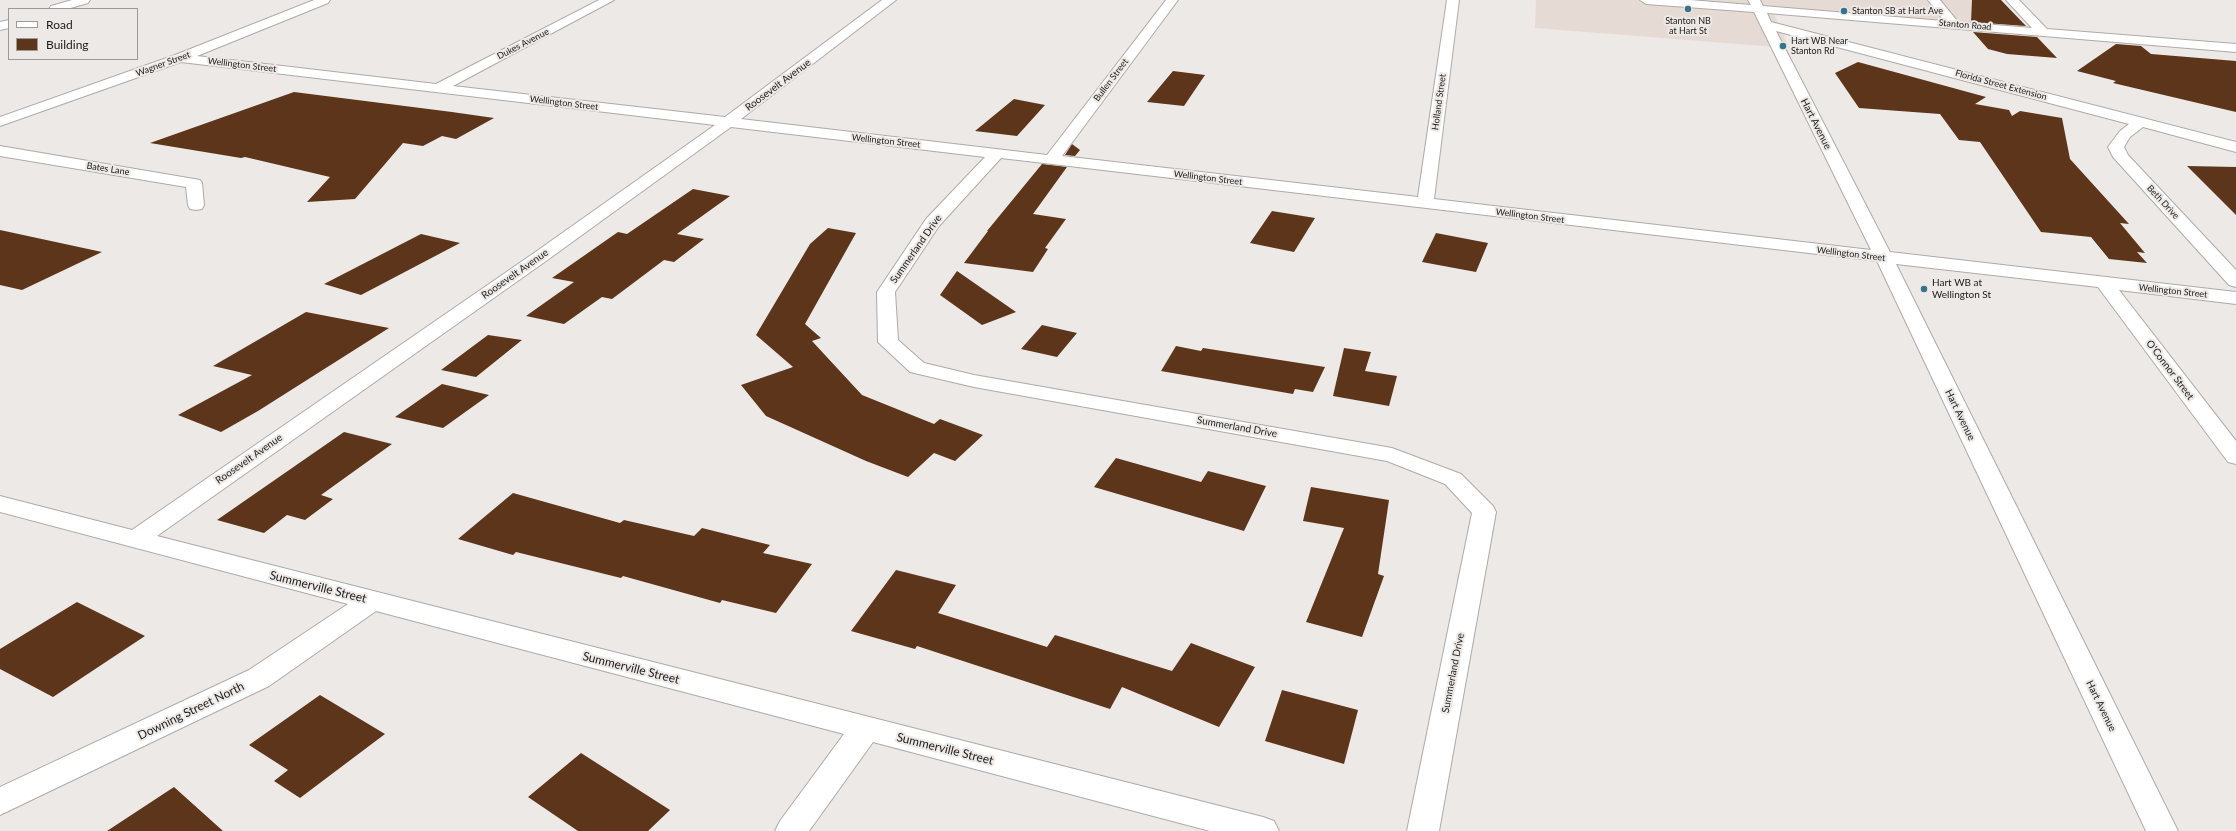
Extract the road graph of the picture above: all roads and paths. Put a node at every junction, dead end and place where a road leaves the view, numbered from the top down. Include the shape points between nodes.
1 (84, 0) edge
2 (324, 0) edge
3 (608, 0) edge
4 (890, 0) edge
5 (1172, 0) edge
6 (1453, 0) edge
7 (1646, 0) edge
8 (2012, 0) edge
9 (1933, 5) edge
10 (58, 8) edge
11 (1759, 11) edge
12 (1953, 24) junction
13 (2042, 31) junction
14 (2236, 48) edge
15 (180, 58) junction
16 (438, 88) junction
17 (0, 122) edge
18 (2142, 122) junction
19 (727, 123) junction
20 (2236, 148) edge
21 (0, 151) edge
22 (997, 153) junction
23 (1051, 160) junction
24 (196, 204) dead end
25 (1425, 204) junction
26 (1884, 258) junction
27 (2236, 281) edge
28 (2104, 283) junction
29 (2236, 298) edge
30 (2236, 457) edge
31 (0, 504) edge
32 (134, 540) junction
33 (371, 601) junction
34 (866, 728) junction
35 (0, 802) edge
36 (791, 831) edge
37 (1263, 831) edge
38 (1423, 831) edge
39 (2162, 831) edge

1 - 10 street
2 - 15 street, Wagner Street
3 - 16 street, Dukes Avenue
4 - 19 street, Roosevelt Avenue
5 - 23 street, Bullen Street
6 - 25 street, Holland Street
7 - 11 street, Stanton Road
8 - 13 street
9 - 12 street
11 - 12 street, Stanton Road
11 - 18 street, Florida Street Extension
11 - 26 street, Hart Avenue
12 - 13 street, Stanton Road
13 - 14 street, Stanton Road
15 - 16 street, Wellington Street
15 - 17 street, Wagner Street
16 - 19 street, Wellington Street
18 - 20 street, Florida Street Extension
18 - 27 street, Beth Drive via 2125,134 2116,147 2121,157
19 - 22 street, Wellington Street
19 - 32 street, Roosevelt Avenue via 533,262
21 - 24 street, Bates Lane via 194,183
22 - 23 street, Wellington Street
22 - 38 street, Summerland Drive via 932,223 886,292 888,342 917,368 974,381 1392,454 1453,479 1484,512
23 - 25 street, Wellington Street
25 - 26 street, Wellington Street
26 - 28 street, Wellington Street
26 - 39 street, Hart Avenue
28 - 29 street, Wellington Street
28 - 30 street, O'Connor Street
31 - 32 street, Summerville Street
32 - 33 street, Summerville Street
33 - 34 street, Summerville Street
33 - 35 street, Downing Street North via 259,678
34 - 36 street
34 - 37 street, Summerville Street

